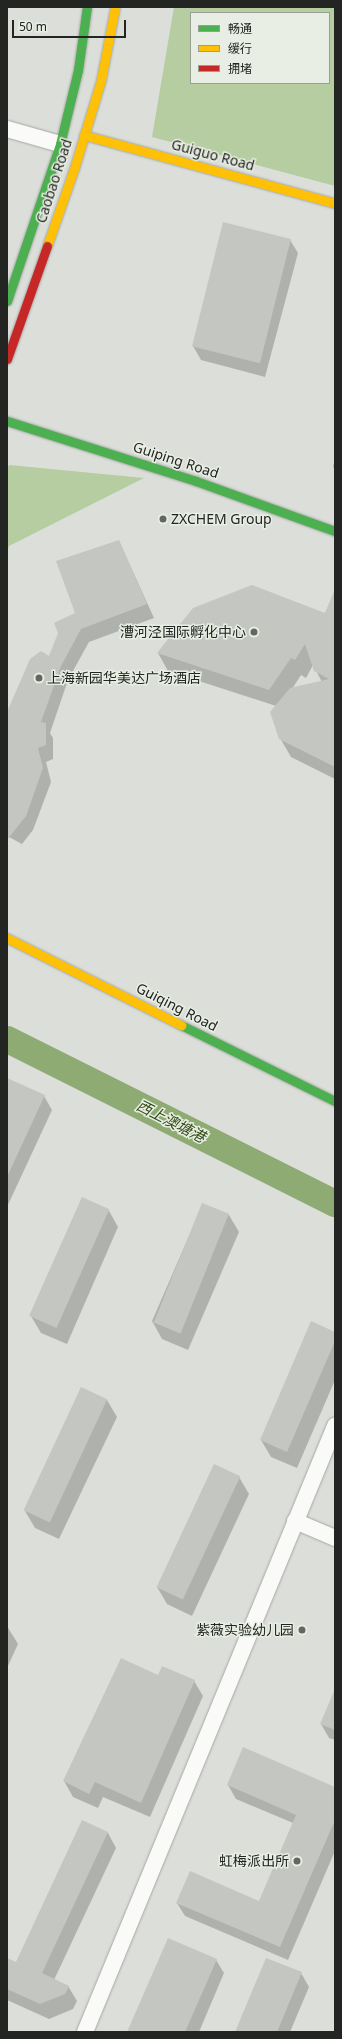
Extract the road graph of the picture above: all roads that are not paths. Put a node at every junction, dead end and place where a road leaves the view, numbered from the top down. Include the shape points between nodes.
1 (87, 7) edge
2 (115, 7) edge
3 (7, 129) edge
4 (84, 135) junction
5 (60, 144) junction
6 (335, 203) edge
7 (7, 301) edge
8 (7, 359) edge
9 (7, 421) edge
10 (335, 531) edge
11 (7, 938) edge
12 (335, 1101) edge
13 (335, 1426) edge
14 (295, 1521) junction
15 (335, 1538) edge
16 (84, 2032) edge

1 - 5 street, Caobao Road via 78,70
2 - 4 street, Caobao Road via 101,80
3 - 5 street
4 - 6 street, Guiguo Road
4 - 8 street, Caobao Road
5 - 7 street, Caobao Road
9 - 10 street, Guiping Road via 196,481
11 - 12 street, Guiqing Road
13 - 14 street
14 - 15 street
14 - 16 street

